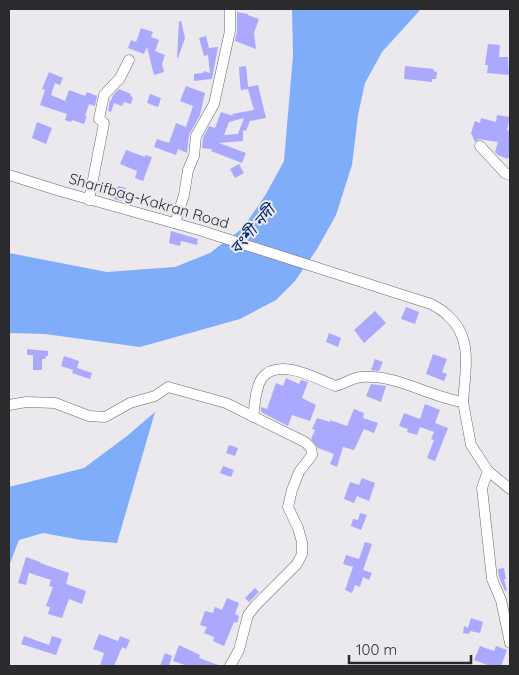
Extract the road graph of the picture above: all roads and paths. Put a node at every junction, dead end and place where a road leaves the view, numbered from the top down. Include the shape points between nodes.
1 (230, 9) edge
2 (129, 60) dead end
3 (480, 146) dead end
4 (9, 175) edge
5 (510, 175) edge
6 (89, 200) junction
7 (175, 223) junction
8 (463, 402) junction
9 (9, 405) edge
10 (253, 417) junction
11 (488, 471) junction
12 (510, 489) edge
13 (510, 643) edge
14 (230, 666) edge

1 - 7 street via 230,31 214,104 196,136 194,156
2 - 6 street via 120,78 104,95 99,119 104,122
3 - 5 street
4 - 6 street, Sharifbag-Kakran Road
6 - 7 street, Sharifbag-Kakran Road
7 - 8 street, Sharifbag-Kakran Road via 431,304 448,315 460,329 467,350
8 - 10 street via 373,377 351,379 336,386 288,368 271,371 261,379
8 - 11 street, Sharifbag-Kakran Road via 471,445
9 - 10 street via 55,403 88,416 105,417 130,403 155,396 168,386 226,403
10 - 14 street via 305,442 312,455 299,472 288,507 300,535 302,554 297,564 248,615 239,650
11 - 12 street, Sharifbag-Kakran Road
11 - 13 street via 482,488 492,579 501,600

